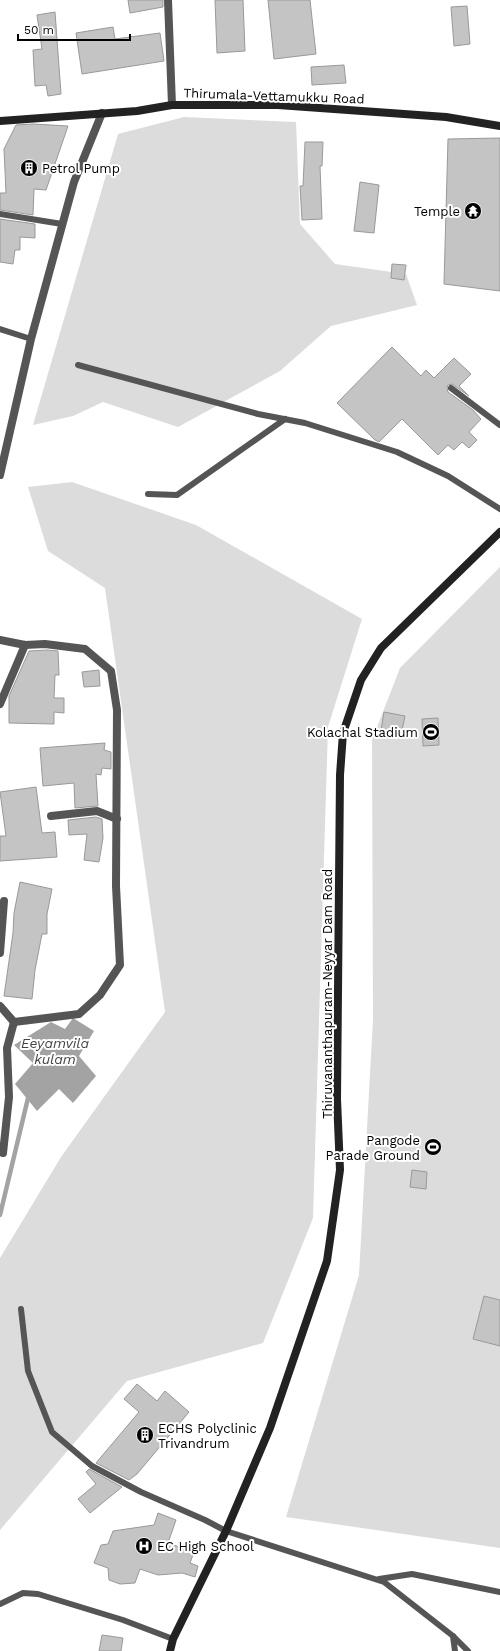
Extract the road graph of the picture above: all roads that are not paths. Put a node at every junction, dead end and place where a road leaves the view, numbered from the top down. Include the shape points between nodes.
1 (168, 0) edge
2 (172, 105) junction
3 (102, 113) junction
4 (0, 121) edge
5 (500, 126) edge
6 (0, 214) edge
7 (62, 224) junction
8 (0, 329) edge
9 (31, 339) junction
10 (78, 365) dead end
11 (451, 388) dead end
12 (284, 419) junction
13 (500, 425) edge
14 (0, 475) edge
15 (148, 494) dead end
16 (500, 509) edge
17 (500, 532) edge
18 (0, 640) edge
19 (25, 645) junction
20 (0, 704) edge
21 (51, 816) dead end
22 (117, 819) junction
23 (4, 901) dead end
24 (0, 953) edge
25 (0, 1006) edge
26 (14, 1022) junction
27 (2, 1152) dead end
28 (21, 1309) dead end
29 (226, 1531) junction
30 (375, 1580) junction
31 (500, 1592) edge
32 (0, 1604) edge
33 (453, 1636) junction
34 (174, 1639) junction
35 (170, 1651) edge
36 (455, 1651) edge
37 (468, 1651) edge

1 - 2 street
2 - 3 main road, Thirumala-Vettamukku Road
2 - 5 main road, Thirumala-Vettamukku Road via 278,105 370,110 446,117
3 - 4 main road, Thirumala-Vettamukku Road
3 - 7 street via 74,182
6 - 7 lane
7 - 9 street
8 - 9 lane
9 - 14 street
10 - 12 lane
11 - 13 lane
12 - 15 lane via 177,495
12 - 16 lane via 305,423 397,452 448,476
17 - 29 main road, Thiruvananthapuram-Neyyar Dam Road via 381,648 361,680 343,733 340,775 337,1099 340,1170 327,1261 270,1428
18 - 19 street
19 - 20 street
19 - 22 street via 45,644 84,648 111,671 117,710
21 - 22 street via 97,811
22 - 26 street via 116,886 120,965 100,995 79,1014
23 - 24 street
25 - 26 street
26 - 27 street via 7,1048 9,1097
28 - 29 lane via 28,1371 52,1432 92,1466 141,1492
29 - 30 lane
29 - 34 main road, Thiruvananthapuram-Neyyar Dam Road
30 - 31 lane via 412,1574
30 - 33 lane via 384,1582
32 - 34 lane via 23,1593 38,1594 123,1620
33 - 36 lane
33 - 37 lane
34 - 35 main road, Thiruvananthapuram-Neyyar Dam Road

